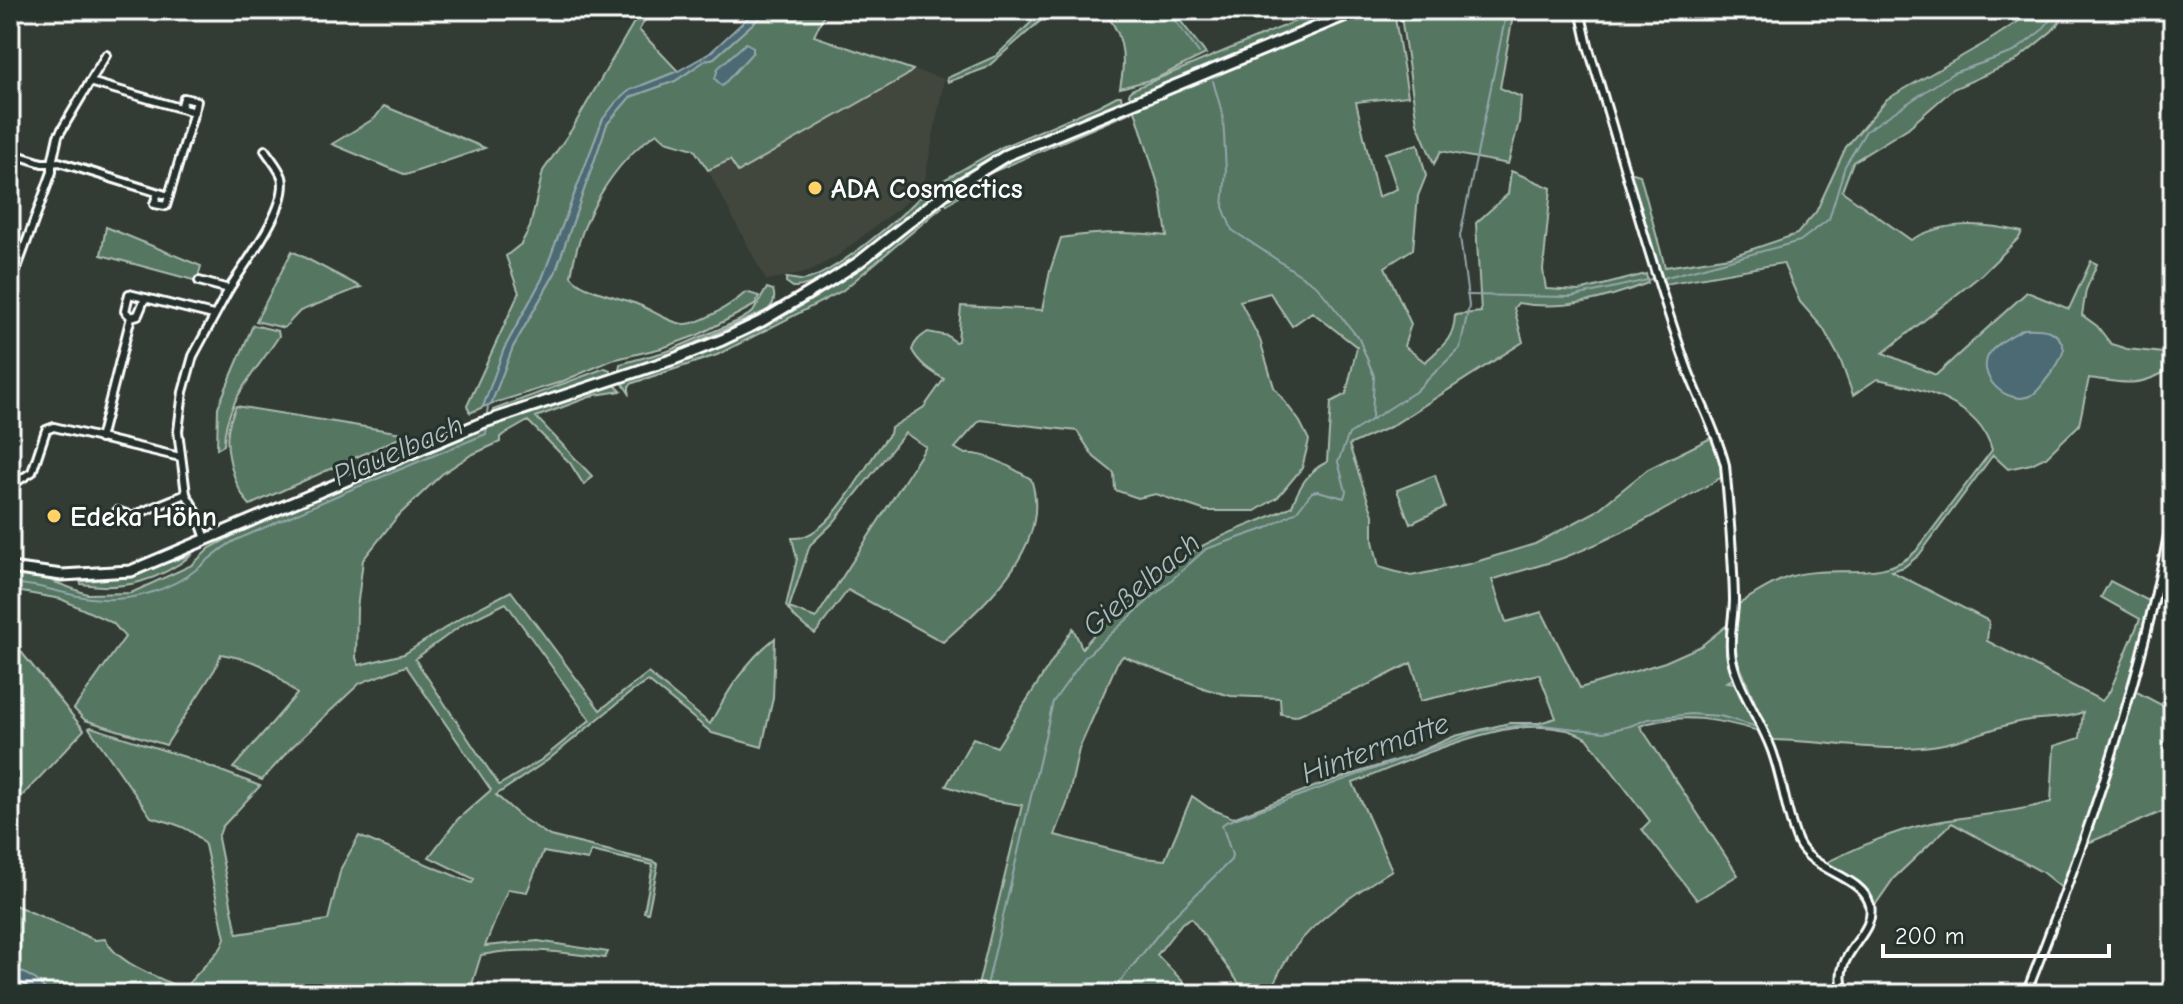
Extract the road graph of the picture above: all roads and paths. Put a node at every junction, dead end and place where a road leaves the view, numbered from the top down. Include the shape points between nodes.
1 (1328, 10) edge
2 (1358, 10) edge
3 (1580, 10) edge
4 (1332, 21) junction
5 (106, 55) dead end
6 (90, 82) junction
7 (181, 108) junction
8 (194, 112) junction
9 (265, 150) dead end
10 (10, 153) edge
11 (52, 163) junction
12 (158, 193) junction
13 (169, 196) junction
14 (199, 281) dead end
15 (10, 287) edge
16 (229, 289) junction
17 (145, 298) junction
18 (213, 315) junction
19 (131, 317) junction
20 (100, 439) junction
21 (180, 457) junction
22 (10, 486) edge
23 (186, 494) junction
24 (2173, 508) edge
25 (117, 511) dead end
26 (206, 539) junction
27 (10, 568) edge
28 (1845, 994) edge
29 (2026, 994) edge

1 - 4 street
2 - 4 main road
3 - 28 street via 1685,362 1725,465 1734,602 1730,635 1738,679 1772,750 1801,849 1855,885 1870,905 1867,923 1842,965 1839,978
4 - 26 main road via 1007,155 973,174 859,262 762,321 674,359 486,422
5 - 6 street
6 - 7 street
6 - 11 street via 58,136
7 - 8 street
7 - 8 street via 184,98 197,101
8 - 13 street
9 - 16 street via 282,177 282,197
10 - 11 street
11 - 12 street
11 - 15 street
12 - 13 street
12 - 13 street via 154,204 166,206
14 - 16 street
16 - 18 street
17 - 18 street
17 - 19 street via 138,315
17 - 19 street via 129,294 125,311
18 - 21 street via 183,392
19 - 20 street
20 - 21 street
20 - 22 street via 54,427 46,430 32,472
21 - 23 street
23 - 25 street via 132,516
23 - 26 street
24 - 29 street via 2144,643 2104,781
26 - 27 main road via 131,571 62,575

